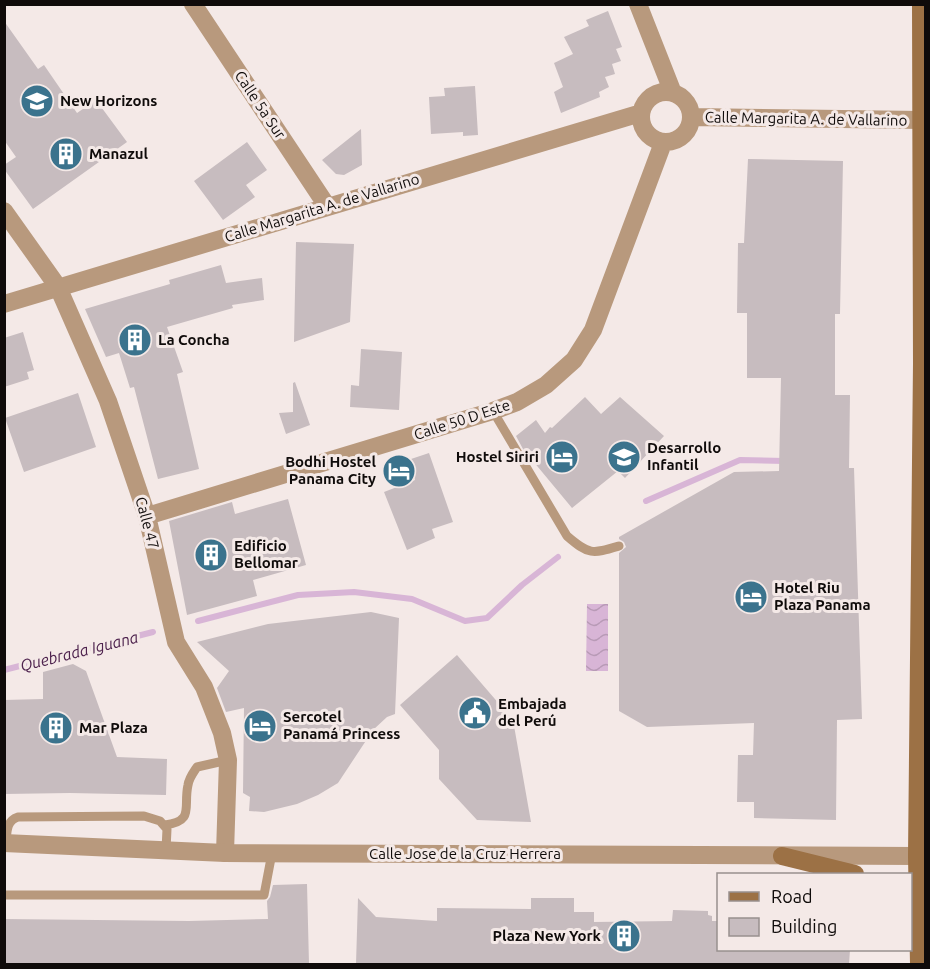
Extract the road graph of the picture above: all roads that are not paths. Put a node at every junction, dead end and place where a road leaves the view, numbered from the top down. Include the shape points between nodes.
1 (193, 4) edge
2 (638, 4) edge
3 (921, 4) edge
4 (672, 93) junction
5 (641, 113) junction
6 (691, 117) junction
7 (922, 120) junction
8 (663, 143) junction
9 (327, 206) junction
10 (4, 211) edge
11 (58, 287) junction
12 (4, 304) edge
13 (924, 363) edge
14 (494, 411) junction
15 (147, 516) junction
16 (619, 546) dead end
17 (228, 760) junction
18 (165, 825) junction
19 (5, 843) edge
20 (166, 850) junction
21 (225, 853) junction
22 (272, 853) junction
23 (782, 856) junction
24 (921, 856) edge
25 (851, 873) edge
26 (4, 896) edge
27 (915, 908) edge
28 (919, 964) edge

1 - 9 street, Calle 5a Sur
2 - 4 street
3 - 7 main road
4 - 5 street via 656,94
4 - 6 street via 686,102
5 - 8 street via 648,136
5 - 9 street, Calle Margarita A. de Vallarino
6 - 7 street, Calle Margarita A. de Vallarino
6 - 8 street via 686,133
7 - 13 main road
8 - 14 street, Calle 50 D Este via 593,330 574,360 546,385
9 - 11 street, Calle Margarita A. de Vallarino
10 - 11 street, Calle 47
11 - 12 street, Calle Margarita A. de Vallarino
11 - 15 street, Calle 47 via 108,401
13 - 24 main road
14 - 15 street, Calle 50 D Este
14 - 16 lane via 567,537 583,550 599,552
15 - 17 street, Calle 47 via 176,642 204,687
17 - 18 lane via 197,767 187,785 184,818
17 - 21 street, Calle 47
18 - 19 lane via 144,816 18,817 8,825
18 - 20 lane
19 - 20 street, Calle Jose de la Cruz Herrera
20 - 21 street, Calle Jose de la Cruz Herrera
21 - 22 street, Calle Jose de la Cruz Herrera
22 - 23 street, Calle Jose de la Cruz Herrera
22 - 26 lane via 264,895
23 - 24 street, Calle Jose de la Cruz Herrera
23 - 25 main road
24 - 27 main road
27 - 28 main road

